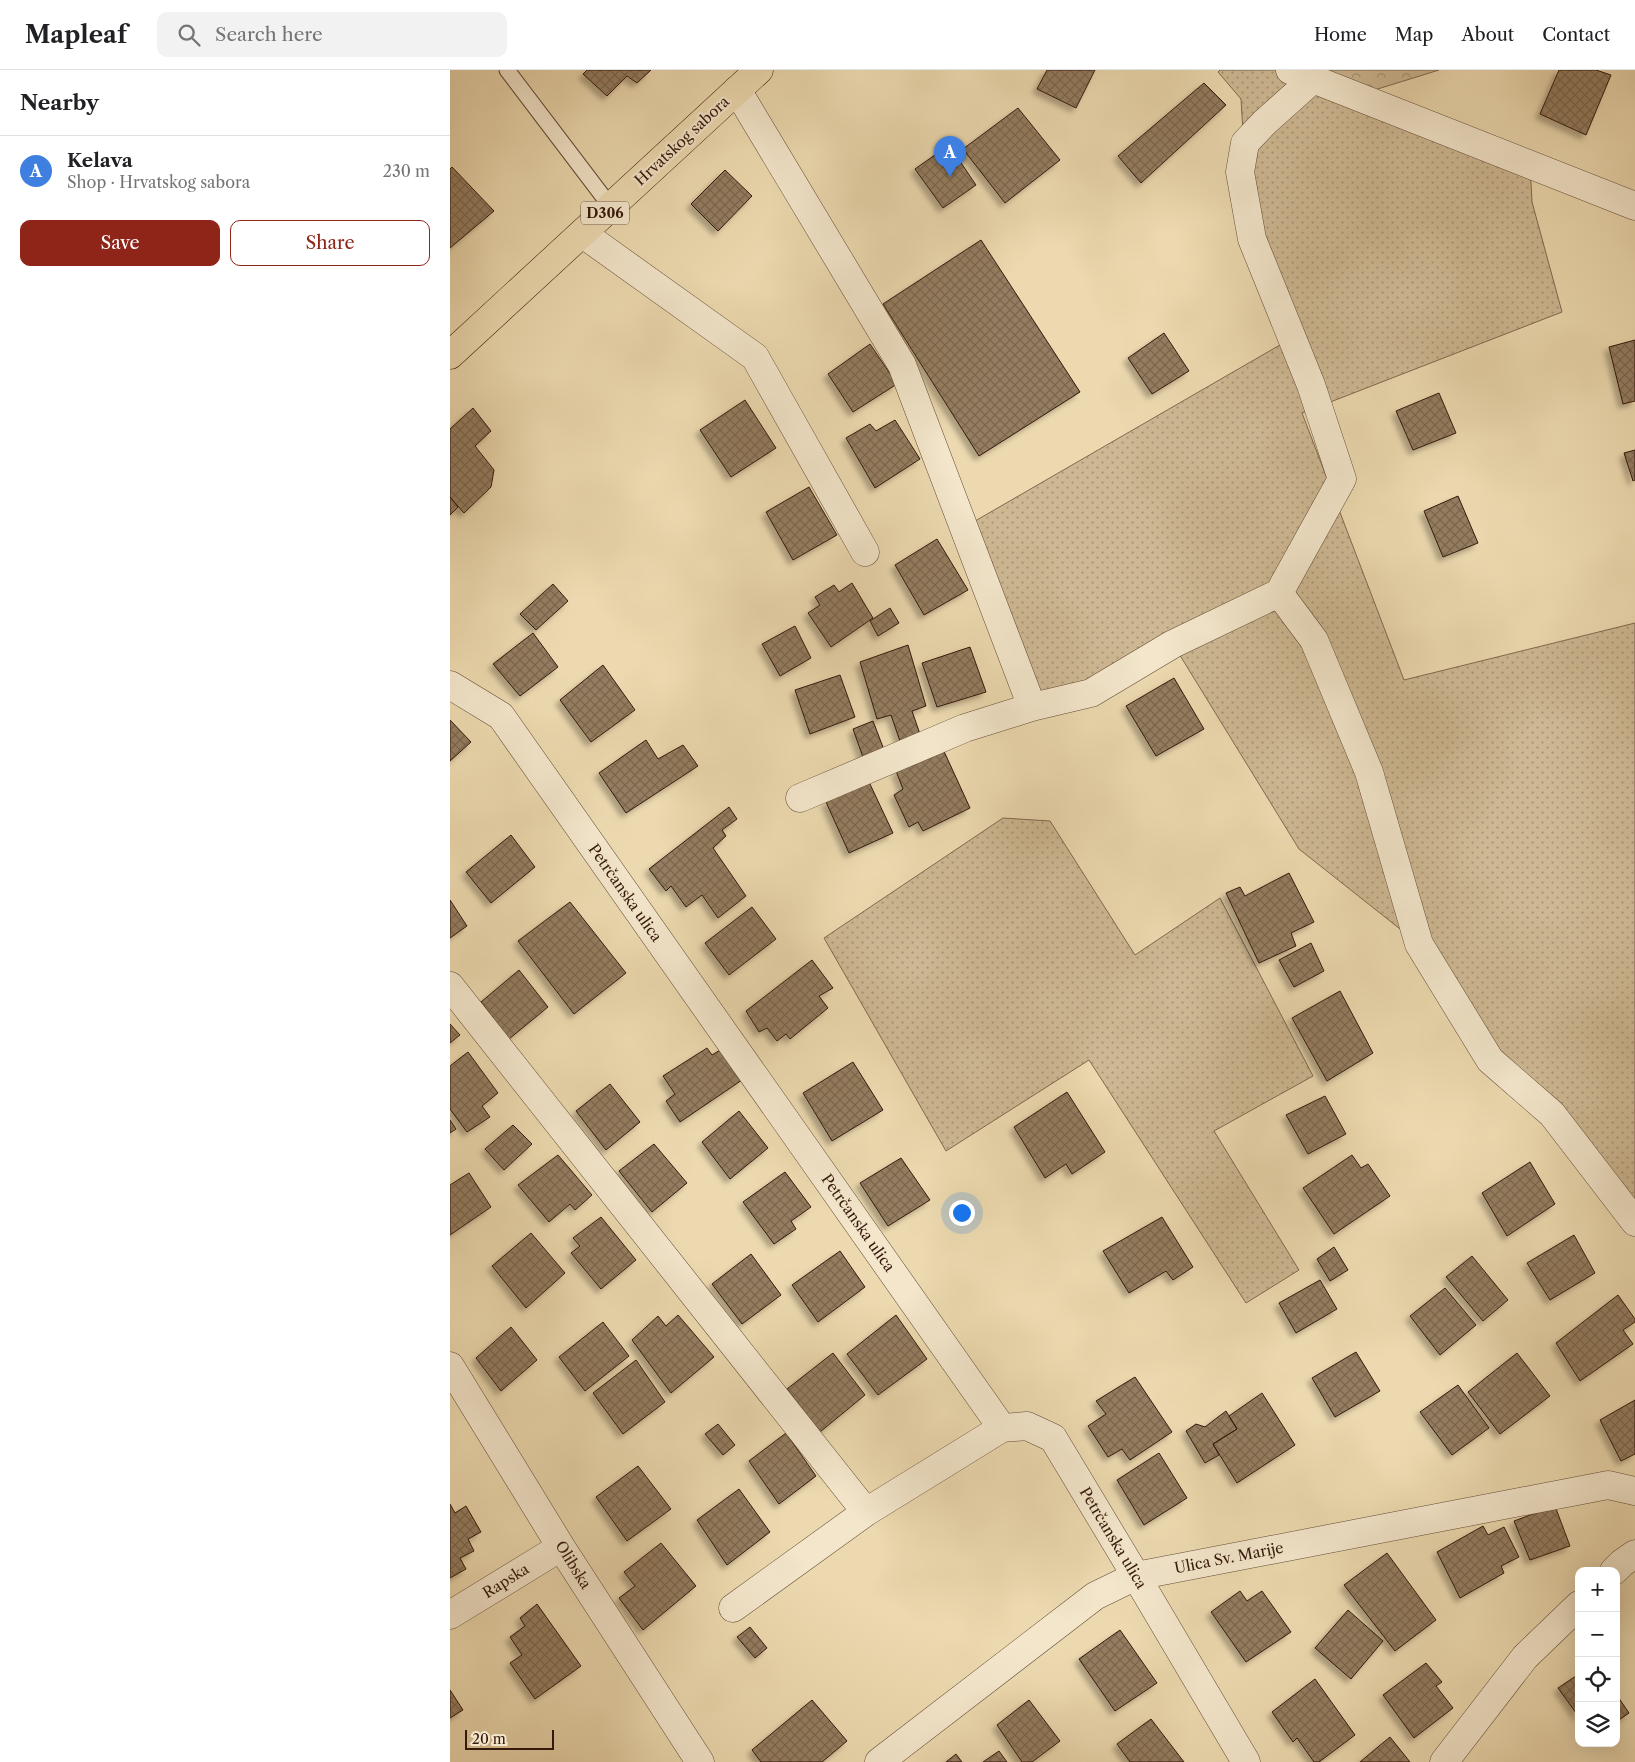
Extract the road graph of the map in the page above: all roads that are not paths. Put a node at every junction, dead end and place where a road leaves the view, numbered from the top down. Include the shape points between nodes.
1 (507, 70) edge
2 (759, 70) edge
3 (1301, 74) edge
4 (737, 90) junction
5 (1635, 206) edge
6 (611, 207) junction
7 (583, 234) junction
8 (451, 350) edge
9 (865, 552) dead end
10 (1279, 593) junction
11 (450, 685) edge
12 (1032, 706) junction
13 (800, 798) dead end
14 (450, 986) edge
15 (1635, 1222) edge
16 (450, 1366) edge
17 (1002, 1428) junction
18 (1635, 1492) edge
19 (866, 1512) junction
20 (562, 1546) junction
21 (1635, 1554) edge
22 (1618, 1567) edge
23 (1136, 1576) junction
24 (733, 1608) dead end
25 (1575, 1609) edge
26 (450, 1615) edge
27 (700, 1762) edge
28 (878, 1762) edge
29 (1246, 1762) edge
30 (1444, 1762) edge

1 - 6 lane
2 - 4 main road, Hrvatskog sabora / D306
3 - 5 street
3 - 10 street via 1245,143 1240,172 1252,239 1311,385 1342,479
4 - 6 main road, Hrvatskog sabora / D306
4 - 12 street via 902,365
6 - 7 main road, Hrvatskog sabora / D306
7 - 8 main road, Hrvatskog sabora / D306
7 - 9 street via 755,356
10 - 12 street via 1173,644 1091,693
10 - 15 street via 1314,640 1369,772 1419,944 1490,1060 1552,1114
11 - 17 street, Petrčanska ulica via 501,716
12 - 13 street via 965,728
14 - 19 street
16 - 20 street, Olibska
17 - 19 street
17 - 23 street, Petrčanska ulica via 1027,1426 1053,1438
18 - 23 street, Ulica Sv. Marije via 1608,1485
19 - 24 street
20 - 26 street, Rapska
20 - 27 street, Olibska
21 - 22 street
23 - 28 street, Ulica Sv. Marije via 1094,1596
23 - 29 street, Petrčanska ulica
25 - 30 street via 1525,1657

